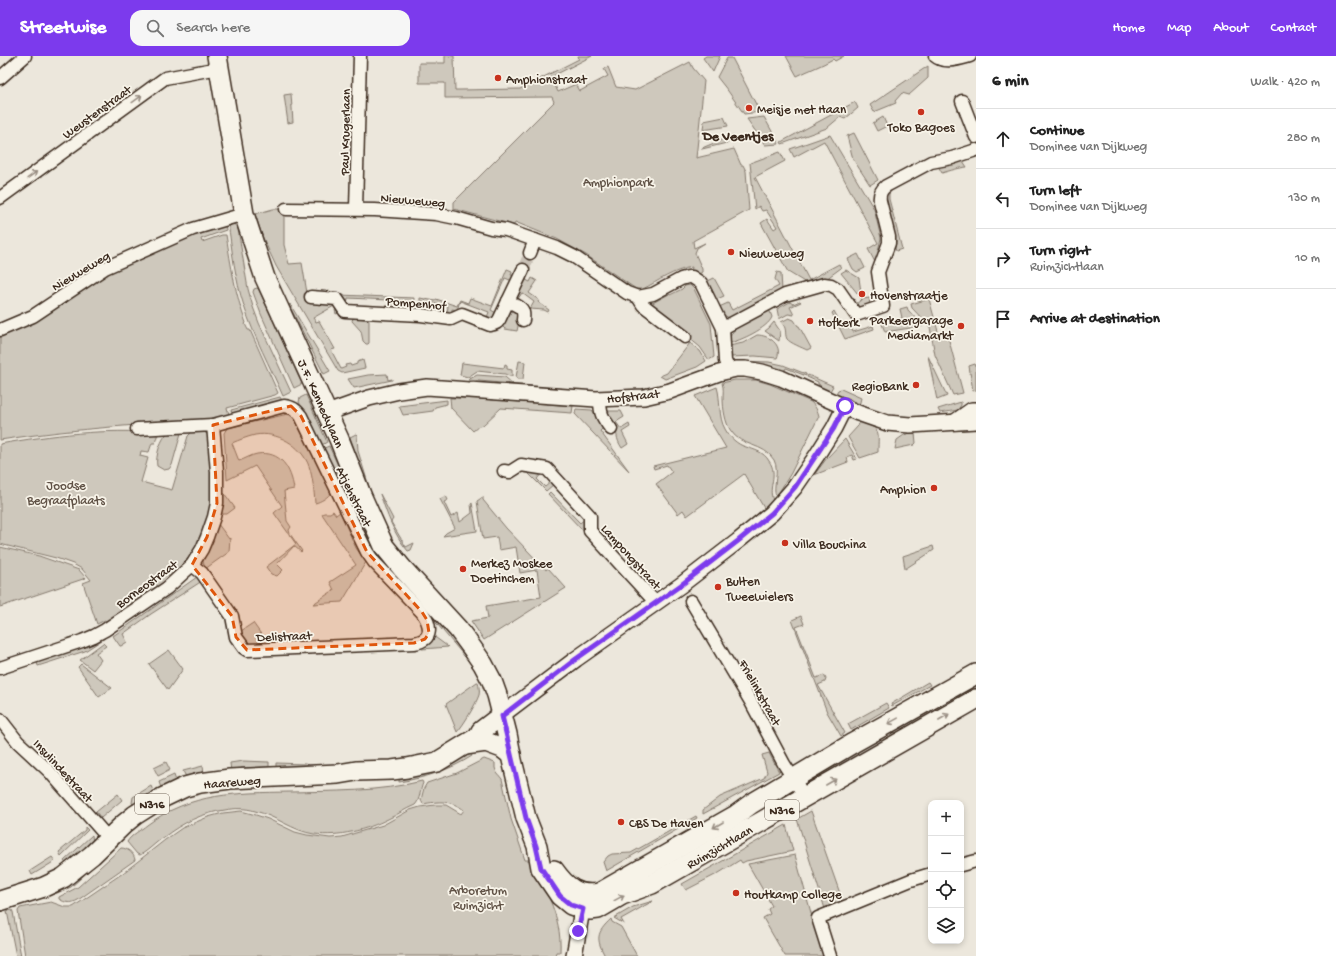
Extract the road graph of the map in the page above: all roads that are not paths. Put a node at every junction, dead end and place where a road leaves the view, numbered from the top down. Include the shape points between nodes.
1 (25, 56) edge
2 (360, 56) edge
3 (935, 56) edge
4 (970, 56) edge
5 (218, 62) edge
6 (0, 78) edge
7 (962, 101) dead end
8 (976, 137) edge
9 (976, 150) edge
10 (0, 198) edge
11 (286, 209) dead end
12 (356, 209) junction
13 (244, 214) junction
14 (535, 240) junction
15 (530, 252) tunnel mouth
16 (523, 270) tunnel mouth
17 (311, 297) dead end
18 (638, 297) junction
19 (508, 301) junction
20 (523, 320) dead end
21 (723, 328) junction
22 (0, 330) edge
23 (685, 337) dead end
24 (729, 370) junction
25 (600, 399) junction
26 (845, 406) junction
27 (976, 410) edge
28 (327, 413) junction
29 (976, 421) edge
30 (954, 422) junction
31 (213, 424) junction
32 (611, 428) dead end
33 (137, 429) dead end
34 (504, 471) dead end
35 (192, 565) junction
36 (691, 601) dead end
37 (656, 603) junction
38 (425, 639) joint
39 (0, 668) edge
40 (976, 674) edge
41 (976, 699) edge
42 (502, 716) junction
43 (0, 720) edge
44 (481, 731) junction
45 (465, 745) junction
46 (511, 755) junction
47 (427, 763) junction
48 (794, 778) junction
49 (805, 797) junction
50 (109, 839) junction
51 (976, 860) edge
52 (964, 864) edge
53 (928, 875) edge
54 (0, 901) edge
55 (584, 901) junction
56 (574, 956) edge
57 (830, 956) edge

1 - 6 street
2 - 12 street, Paul Krugerlaan
3 - 4 street via 947,60
10 -> 5 street, Weustenstraat via 165,78
5 - 13 main road, J.F. Kennedylaan
7 - 8 street
9 - 21 street via 931,162 882,189 880,201 889,237 878,272 883,306 856,315 838,289 824,284 785,295
11 - 12 street, Nieuweweg
12 - 14 street, Nieuweweg via 436,214 506,230
13 - 22 street, Nieuweweg via 193,229 105,268 33,316
13 - 28 main road, J.F. Kennedylaan via 265,278
14 - 15 street
14 - 18 street, Nieuweweg via 573,256 627,293
16 - 19 street, Pompenhof
17 - 19 street, Pompenhof via 337,299 345,311 451,319 462,314 490,325 498,322
18 - 21 street via 653,294 681,279 692,278 701,283
18 - 23 street, Nieuweweg via 643,305
19 - 20 street via 523,310
21 - 24 street via 725,361
24 - 25 street, Hofstraat via 656,394
24 - 26 street, Hofstraat via 754,370 781,378
25 - 28 street, Hofstraat via 427,387 370,398
25 - 32 street via 602,417
26 - 30 street, Hofstraat via 887,423 910,425
26 - 37 street via 834,428 795,487 772,513
27 - 30 street, Hofstraat
28 - 42 main road, J.F. Kennedylaan via 384,546 472,648 492,681
29 - 30 street, Hofstraat
31 - 33 street
31 - 35 street, Borneostraat via 217,503 202,549
31 - 38 street, Atjehstraat via 284,406 291,406 296,410 367,552 428,620 429,627
34 - 37 street, Lampongstraat via 510,472 520,465 547,469 590,516 590,531
35 - 38 street, Delistraat via 202,573 232,616 236,637 247,650 414,643
35 - 39 street, Borneostraat via 167,588 94,636
36 - 48 street, Frielinkstraat
37 - 42 street via 576,659
40 -> 48 main road, Ruimzichtlaan / N316
49 -> 41 main road, Ruimzichtlaan / N316
42 - 44 main road, Haareweg / N316
42 - 46 main road, J.F. Kennedylaan
43 - 50 street, Insulindestraat
44 - 45 main road, Haareweg / N316 via 478,737
44 - 47 main road, Haareweg / N316 via 474,731
45 - 46 main road, N316 via 486,742 502,748
45 - 47 main road, Haareweg / N316 via 437,762
46 - 55 main road, J.F. Kennedylaan via 541,868 557,892 571,905
47 - 50 main road, Haareweg / N316 via 392,770 200,783 174,792 147,807
48 - 49 street, Frielinkstraat
48 -> 55 main road, Ruimzichtlaan / N316 via 736,815
55 -> 49 main road, Ruimzichtlaan / N316 via 590,910 598,909 622,895 652,884
50 - 54 main road, Haareweg / N316 via 74,870 54,883
51 - 52 street
53 - 57 street via 818,918
55 - 56 street

